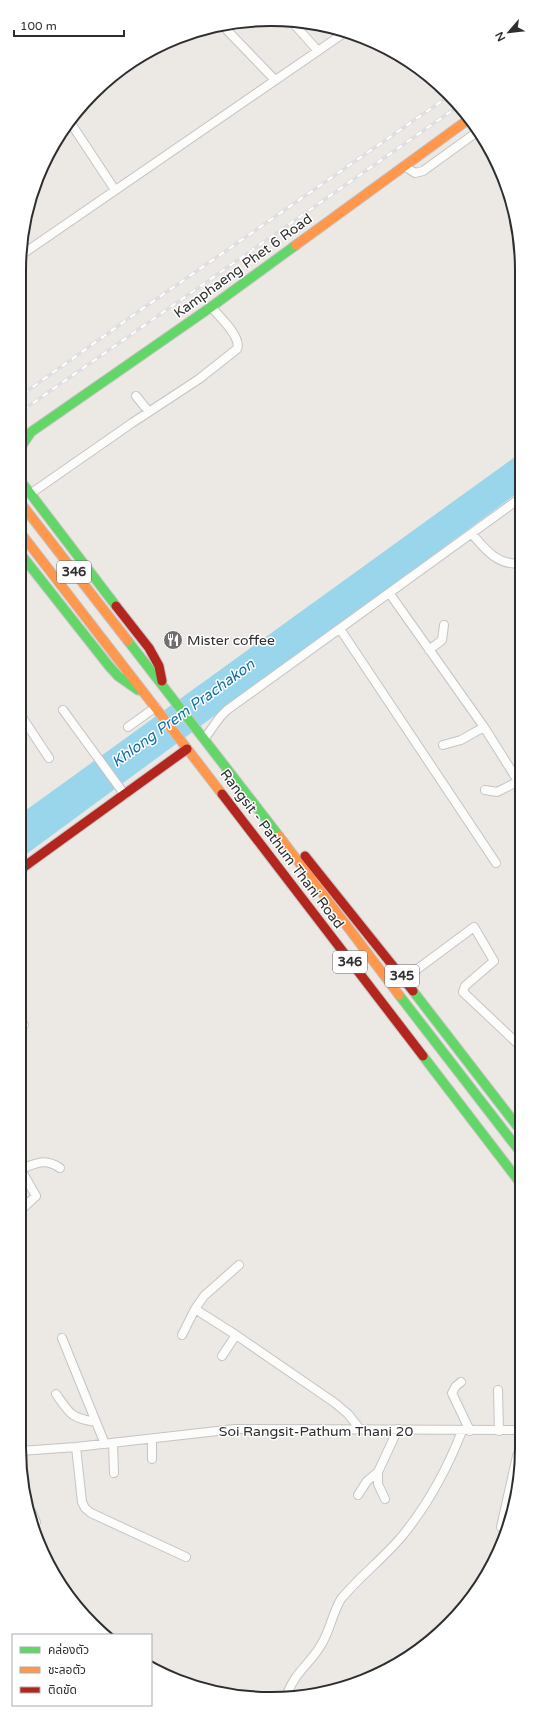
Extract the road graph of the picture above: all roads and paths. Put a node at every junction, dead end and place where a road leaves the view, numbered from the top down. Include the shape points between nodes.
1 (297, 28) edge
2 (226, 30) edge
3 (340, 36) edge
4 (318, 51) junction
5 (275, 80) junction
6 (464, 122) edge
7 (73, 127) edge
8 (474, 135) edge
9 (404, 166) junction
10 (115, 190) junction
11 (27, 251) edge
12 (211, 307) junction
13 (136, 396) dead end
14 (149, 412) junction
15 (27, 433) edge
16 (26, 488) edge
17 (30, 494) junction
18 (515, 502) edge
19 (26, 510) edge
20 (472, 534) junction
21 (26, 540) edge
22 (26, 562) edge
23 (515, 564) edge
24 (390, 594) junction
25 (444, 625) dead end
26 (340, 629) junction
27 (429, 650) junction
28 (163, 684) junction
29 (149, 698) junction
30 (157, 709) junction
31 (63, 710) dead end
32 (26, 723) edge
33 (128, 728) dead end
34 (484, 728) junction
35 (202, 735) junction
36 (443, 745) dead end
37 (185, 746) junction
38 (49, 758) dead end
39 (515, 776) edge
40 (515, 783) edge
41 (485, 790) dead end
42 (124, 793) junction
43 (277, 832) junction
44 (496, 864) dead end
45 (26, 865) edge
46 (404, 979) junction
47 (515, 1041) edge
48 (515, 1123) edge
49 (515, 1145) edge
50 (26, 1167) edge
51 (60, 1168) dead end
52 (515, 1176) edge
53 (26, 1177) edge
54 (26, 1205) edge
55 (239, 1265) dead end
56 (195, 1308) junction
57 (182, 1335) dead end
58 (236, 1335) junction
59 (62, 1338) dead end
60 (222, 1356) dead end
61 (461, 1382) dead end
62 (498, 1390) dead end
63 (56, 1394) dead end
64 (96, 1422) junction
65 (360, 1429) junction
66 (398, 1429) junction
67 (499, 1430) junction
68 (515, 1430) edge
69 (466, 1431) junction
70 (152, 1439) junction
71 (109, 1443) junction
72 (76, 1447) junction
73 (26, 1451) edge
74 (152, 1459) dead end
75 (378, 1472) junction
76 (513, 1472) edge
77 (114, 1473) dead end
78 (358, 1495) dead end
79 (385, 1499) dead end
80 (501, 1527) dead end
81 (186, 1557) dead end
82 (289, 1691) edge

1 - 4 street
2 - 5 street
3 - 4 street
4 - 5 street
5 - 10 street
6 - 9 main road, Kamphaeng Phet 6 Road
7 - 10 street
8 - 9 street via 423,171 415,173
9 - 12 main road, Kamphaeng Phet 6 Road
10 - 11 street
12 - 14 street via 236,336 237,350 200,379
12 - 15 main road, Kamphaeng Phet 6 Road
13 - 14 street
14 - 17 street
16 - 17 main road
17 - 28 main road via 149,648 159,666
18 - 20 street
19 - 28 main road, Rangsit - Pathum Thani Road / 346
20 - 23 street via 498,560
20 - 24 street
21 - 29 main road, Rangsit - Pathum Thani Road / 346
22 - 29 main road via 118,676
24 - 26 street
24 - 27 street
25 - 27 street via 442,640
26 - 35 street via 227,710
26 - 44 street
27 - 34 street
28 - 35 main road, Rangsit - Pathum Thani Road / 346
29 - 30 main road, Rangsit - Pathum Thani Road / 346
30 - 33 street
30 - 37 main road, Rangsit - Pathum Thani Road / 346
31 - 42 street
32 - 38 street
34 - 36 street via 461,740
34 - 39 street
35 - 43 main road, Rangsit - Pathum Thani Road / 346
37 - 42 main road
37 - 52 main road, Rangsit - Pathum Thani Road / 346
40 - 41 street via 497,792
42 - 45 main road
43 - 46 main road, 345 via 311,863
43 - 49 main road, Rangsit - Pathum Thani Road / 346
46 - 47 street via 474,926 494,961 465,986 463,992
46 - 48 main road, 345
50 - 51 street via 51,1162
53 - 54 street via 36,1196
55 - 56 street via 204,1296
56 - 57 street
56 - 58 street
58 - 60 street
58 - 65 street via 342,1409
59 - 64 street
61 - 69 street via 452,1393
62 - 67 street
63 - 64 street via 73,1416
64 - 71 street
65 - 66 street, Soi Rangsit-Pathum Thani 20
65 - 70 street, Soi Rangsit-Pathum Thani 20 via 235,1429
66 - 69 street, Soi Rangsit-Pathum Thani 20
66 - 75 street
67 - 68 street, Soi Rangsit-Pathum Thani 20
67 - 69 street, Soi Rangsit-Pathum Thani 20
69 - 82 street via 408,1529 341,1599 321,1645 298,1672
70 - 71 street, Soi Rangsit-Pathum Thani 20
70 - 74 street
71 - 72 street, Soi Rangsit-Pathum Thani 20
71 - 77 street
72 - 73 street, Soi Rangsit-Pathum Thani 20
72 - 81 street via 85,1508
75 - 78 street via 367,1481
75 - 79 street via 378,1484
76 - 80 street

